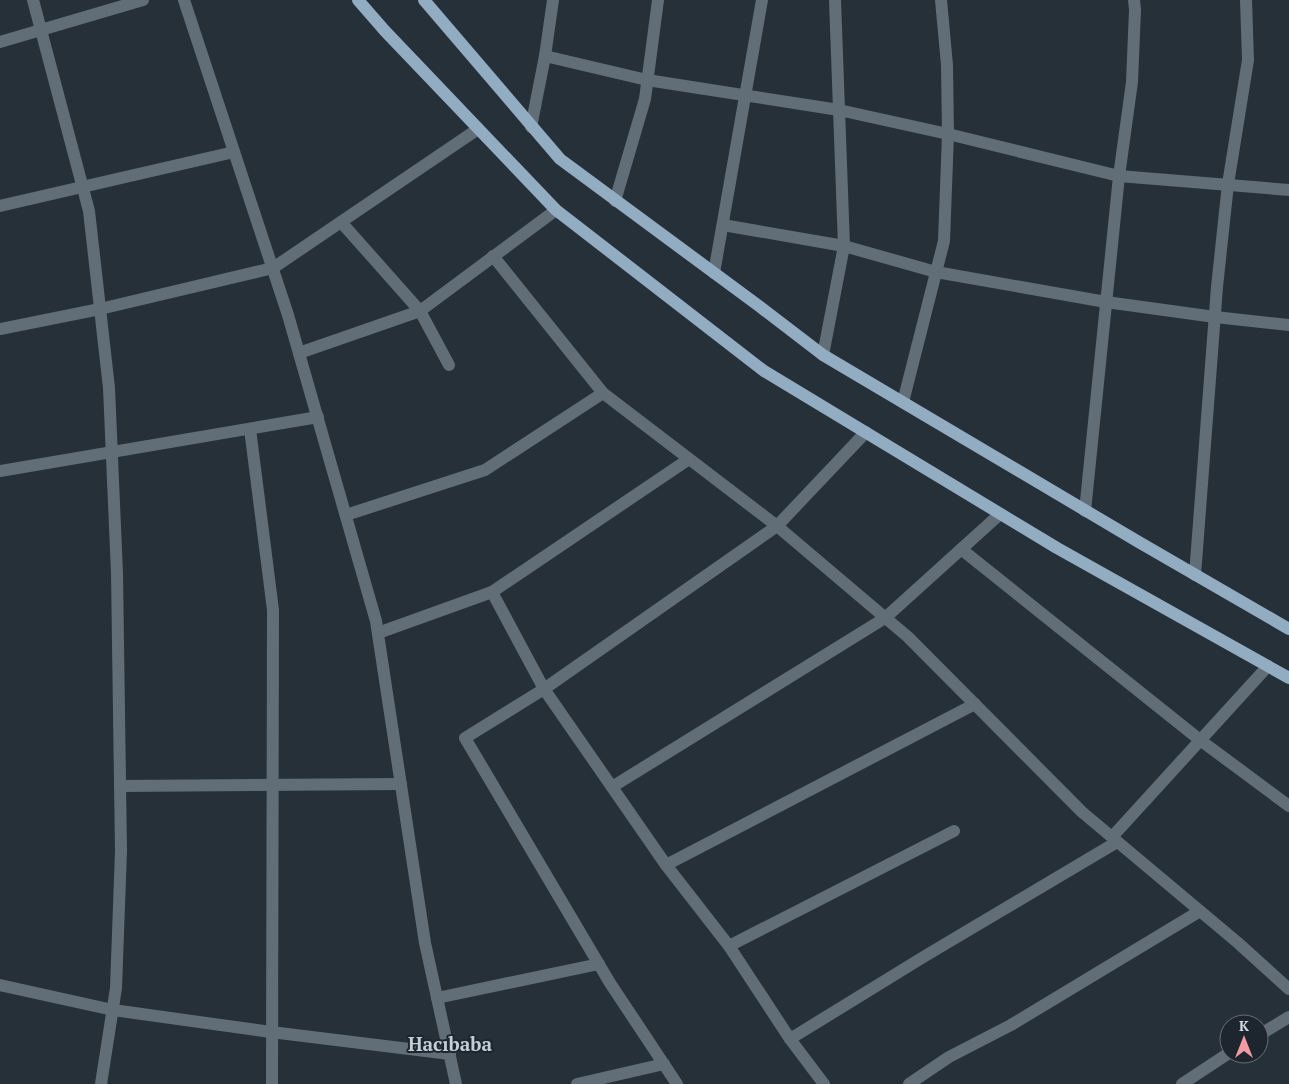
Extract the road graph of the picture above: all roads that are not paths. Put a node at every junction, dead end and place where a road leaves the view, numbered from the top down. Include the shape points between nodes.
1 (32, 0) edge
2 (143, 0) edge
3 (184, 0) edge
4 (358, 0) edge
5 (424, 0) edge
6 (553, 0) edge
7 (658, 0) edge
8 (762, 0) edge
9 (835, 0) edge
10 (942, 0) edge
11 (1134, 0) edge
12 (1246, 0) edge
13 (42, 29) junction
14 (0, 42) edge
15 (545, 56) junction
16 (647, 80) junction
17 (745, 95) junction
18 (839, 110) junction
19 (531, 127) junction
20 (478, 129) junction
21 (948, 134) junction
22 (234, 152) junction
23 (1119, 176) junction
24 (1228, 184) junction
25 (83, 186) junction
26 (1289, 190) edge
27 (615, 201) junction
28 (0, 206) edge
29 (556, 210) junction
30 (341, 222) junction
31 (723, 225) junction
32 (844, 246) junction
33 (493, 256) junction
34 (272, 268) junction
35 (936, 272) junction
36 (714, 273) junction
37 (1106, 302) junction
38 (100, 309) junction
39 (420, 311) junction
40 (1215, 317) junction
41 (1289, 325) edge
42 (0, 329) edge
43 (299, 353) junction
44 (823, 355) junction
45 (449, 366) dead end
46 (603, 393) junction
47 (903, 402) junction
48 (318, 417) junction
49 (250, 429) junction
50 (866, 432) junction
51 (112, 452) junction
52 (689, 459) junction
53 (0, 471) edge
54 (1085, 510) junction
55 (346, 514) junction
56 (1000, 514) junction
57 (777, 526) junction
58 (962, 549) junction
59 (1195, 575) junction
60 (492, 592) junction
61 (885, 618) junction
62 (1289, 629) edge
63 (378, 633) junction
64 (1268, 666) junction
65 (1289, 678) edge
66 (544, 689) junction
67 (975, 704) junction
68 (1200, 740) junction
69 (401, 784) junction
70 (120, 786) junction
71 (272, 786) junction
72 (612, 787) junction
73 (1289, 806) edge
74 (954, 831) dead end
75 (1114, 839) junction
76 (666, 865) junction
77 (1200, 911) junction
78 (729, 946) junction
79 (599, 964) junction
80 (0, 984) edge
81 (1289, 989) edge
82 (437, 998) junction
83 (112, 1010) junction
84 (1289, 1017) edge
85 (1269, 1029) edge
86 (271, 1032) junction
87 (790, 1040) junction
88 (450, 1054) junction
89 (1219, 1060) edge
90 (664, 1064) junction
91 (101, 1084) edge
92 (272, 1084) edge
93 (456, 1084) edge
94 (577, 1084) edge
95 (677, 1084) edge
96 (824, 1084) edge
97 (909, 1084) edge
98 (1182, 1084) edge

1 - 13 street
2 - 13 street
3 - 22 street
4 - 20 main road
5 - 19 main road
6 - 15 street
7 - 16 street
8 - 17 street
9 - 18 street
10 - 21 street
11 - 23 street via 1132,82
12 - 24 street via 1248,60
13 - 14 street
13 - 25 street
15 - 16 street
15 - 19 street
16 - 17 street
16 - 27 street via 645,99
17 - 18 street
17 - 31 street
18 - 21 street
18 - 32 street
19 - 27 main road via 560,159
20 - 29 main road
20 - 30 street
21 - 23 street
21 - 35 street via 944,241
22 - 25 street
22 - 34 street
23 - 24 street
23 - 37 street
24 - 26 street
24 - 40 street
25 - 28 street
25 - 38 street via 89,211
27 - 36 main road
29 - 33 street
29 - 50 main road via 764,371
30 - 34 street
30 - 39 street
31 - 32 street
31 - 36 street
32 - 35 street
32 - 44 street
33 - 39 street
33 - 46 street
34 - 38 street
34 - 43 street
35 - 37 street
35 - 47 street
36 - 44 main road
37 - 40 street
37 - 54 street
38 - 42 street
38 - 51 street
39 - 43 street
39 - 45 street
40 - 41 street
40 - 59 street
43 - 48 street
44 - 47 main road
46 - 52 street
46 - 55 street via 485,470
47 - 54 main road
48 - 49 street
48 - 55 street
49 - 51 street
49 - 71 street via 272,610
50 - 56 main road
50 - 57 street
51 - 53 street
51 - 70 street
52 - 57 street
52 - 60 street
54 - 59 main road
55 - 63 street
56 - 58 street
56 - 64 main road
57 - 61 street
57 - 66 street
58 - 61 street
58 - 68 street
59 - 62 main road
60 - 63 street
60 - 66 street
61 - 67 street
61 - 72 street
63 - 69 street
64 - 65 main road
64 - 68 street
66 - 72 street
66 - 79 street via 465,738
67 - 75 street via 1082,812
67 - 76 street
68 - 73 street
68 - 75 street
69 - 71 street
69 - 82 street via 425,943
70 - 71 street
70 - 83 street via 121,851 116,988
71 - 86 street
72 - 76 street
74 - 78 street
75 - 77 street
75 - 87 street
76 - 78 street
77 - 81 street
77 - 97 street via 1011,1025 949,1057
78 - 87 street
79 - 82 street
79 - 90 street
80 - 83 street
82 - 88 street
83 - 86 street
83 - 91 street
84 - 85 street
86 - 88 street
86 - 92 street
87 - 96 street
88 - 93 street
89 - 98 street
90 - 94 street
90 - 95 street

